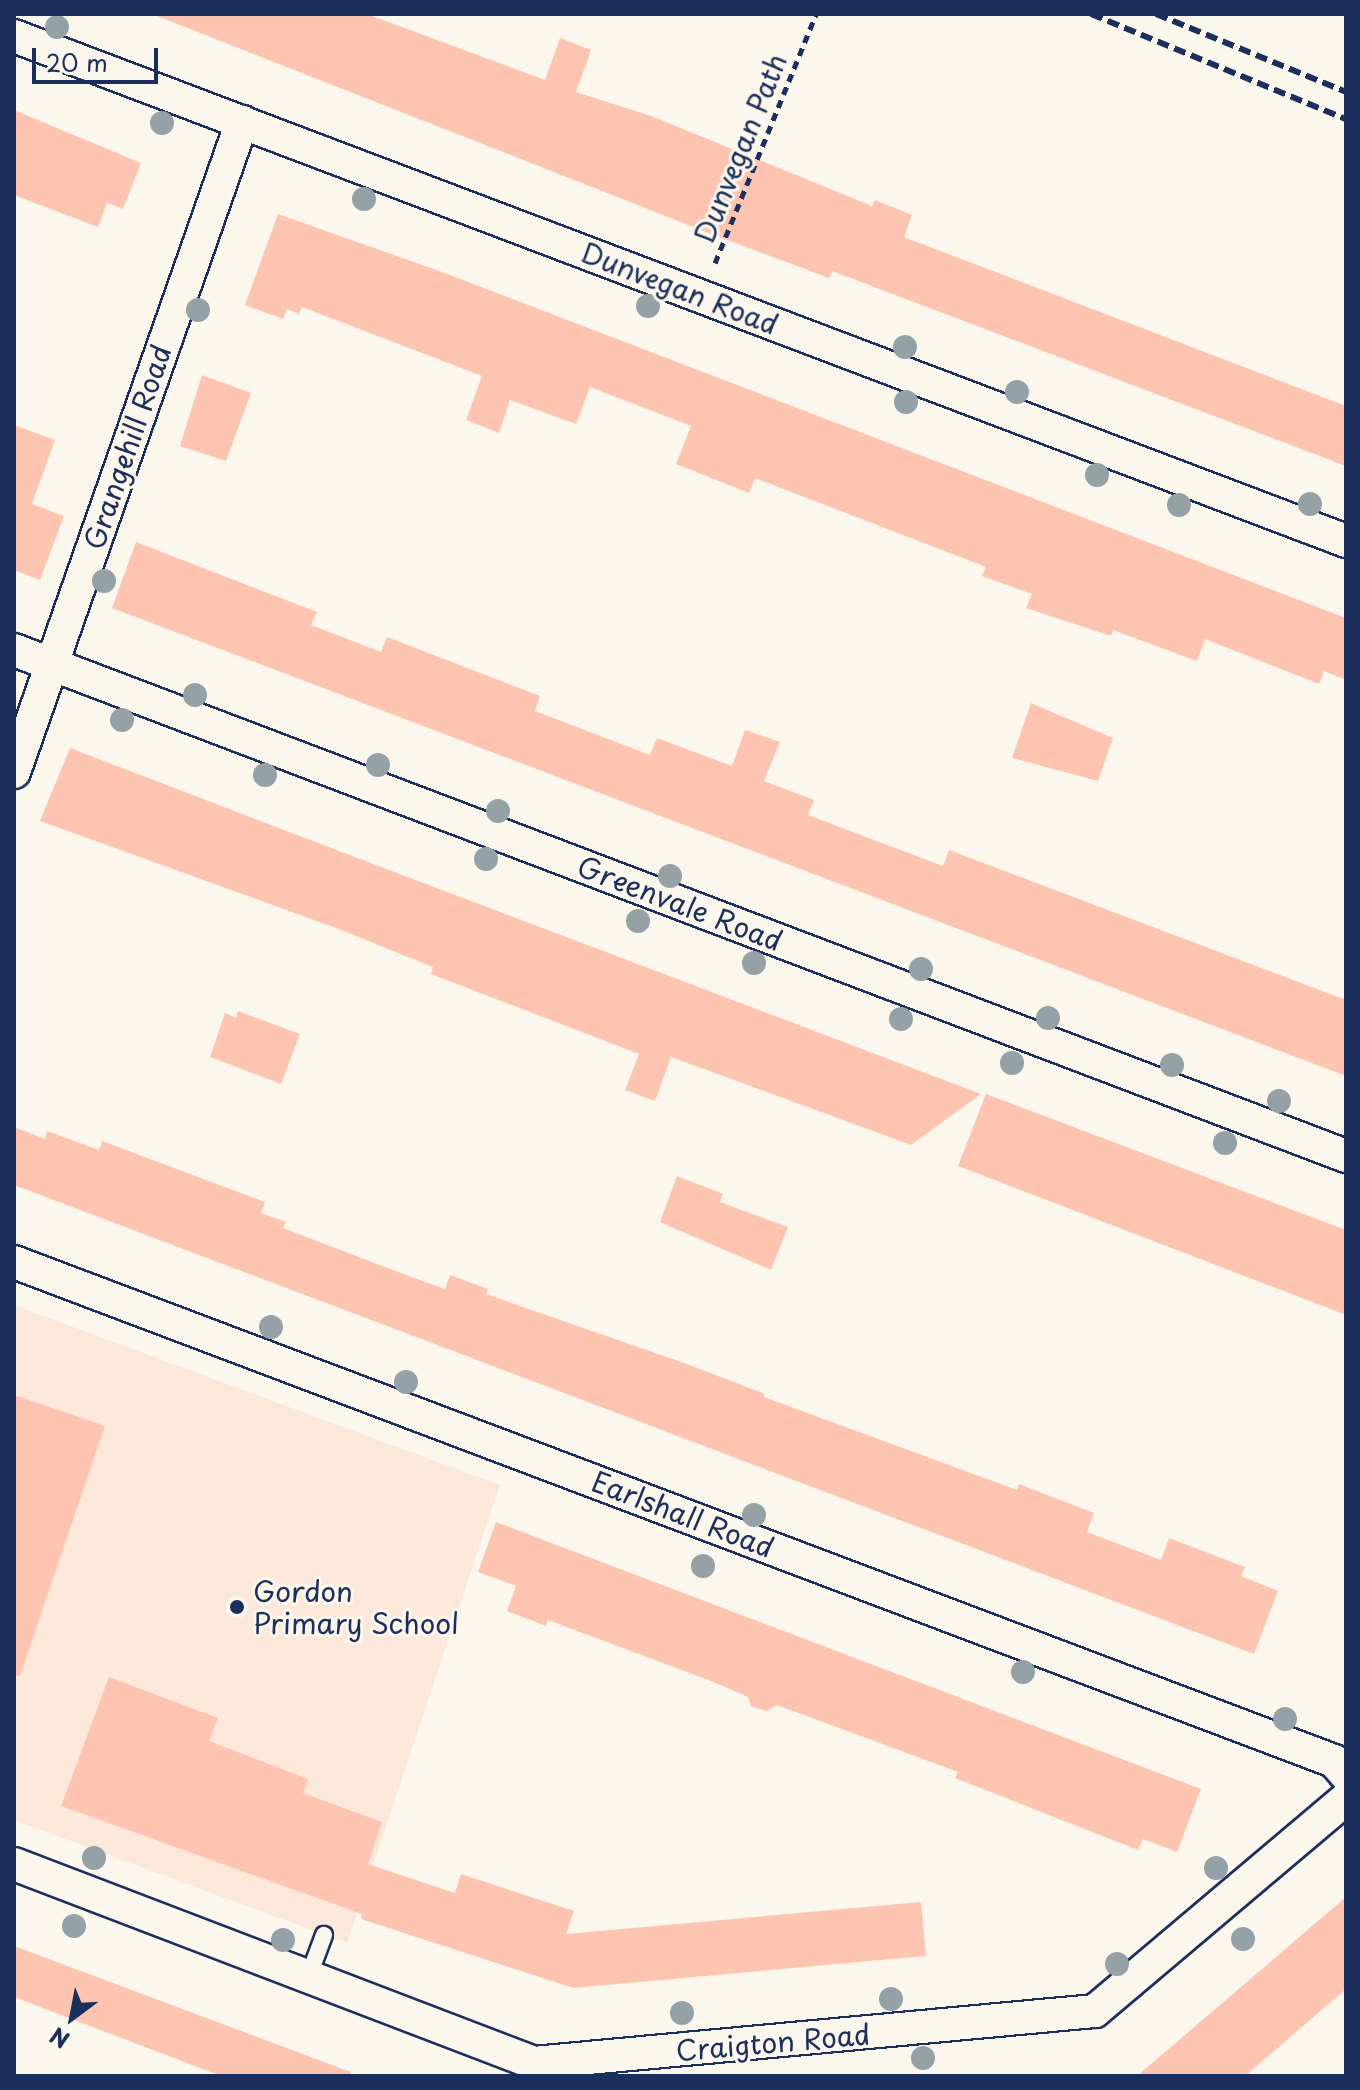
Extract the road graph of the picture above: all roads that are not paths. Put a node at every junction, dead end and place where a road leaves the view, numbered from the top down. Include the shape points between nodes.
1 (14, 36) edge
2 (242, 122) junction
3 (1346, 541) edge
4 (14, 650) edge
5 (51, 665) junction
6 (14, 772) edge
7 (1346, 1156) edge
8 (14, 1262) edge
9 (1346, 1775) edge
10 (1346, 1799) edge
11 (14, 1864) edge
12 (324, 1935) dead end
13 (308, 1978) junction

1 - 2 street, Dunvegan Road
2 - 3 street, Dunvegan Road
2 - 5 street, Grangehill Road
4 - 5 street, Greenvale Road
5 - 6 street, Grangehill Road
5 - 7 street, Greenvale Road
8 - 9 street, Earlshall Road via 1334,1761
10 - 13 street, Craigton Road via 1095,2011 534,2063
11 - 13 street, Craigton Road
12 - 13 lane

